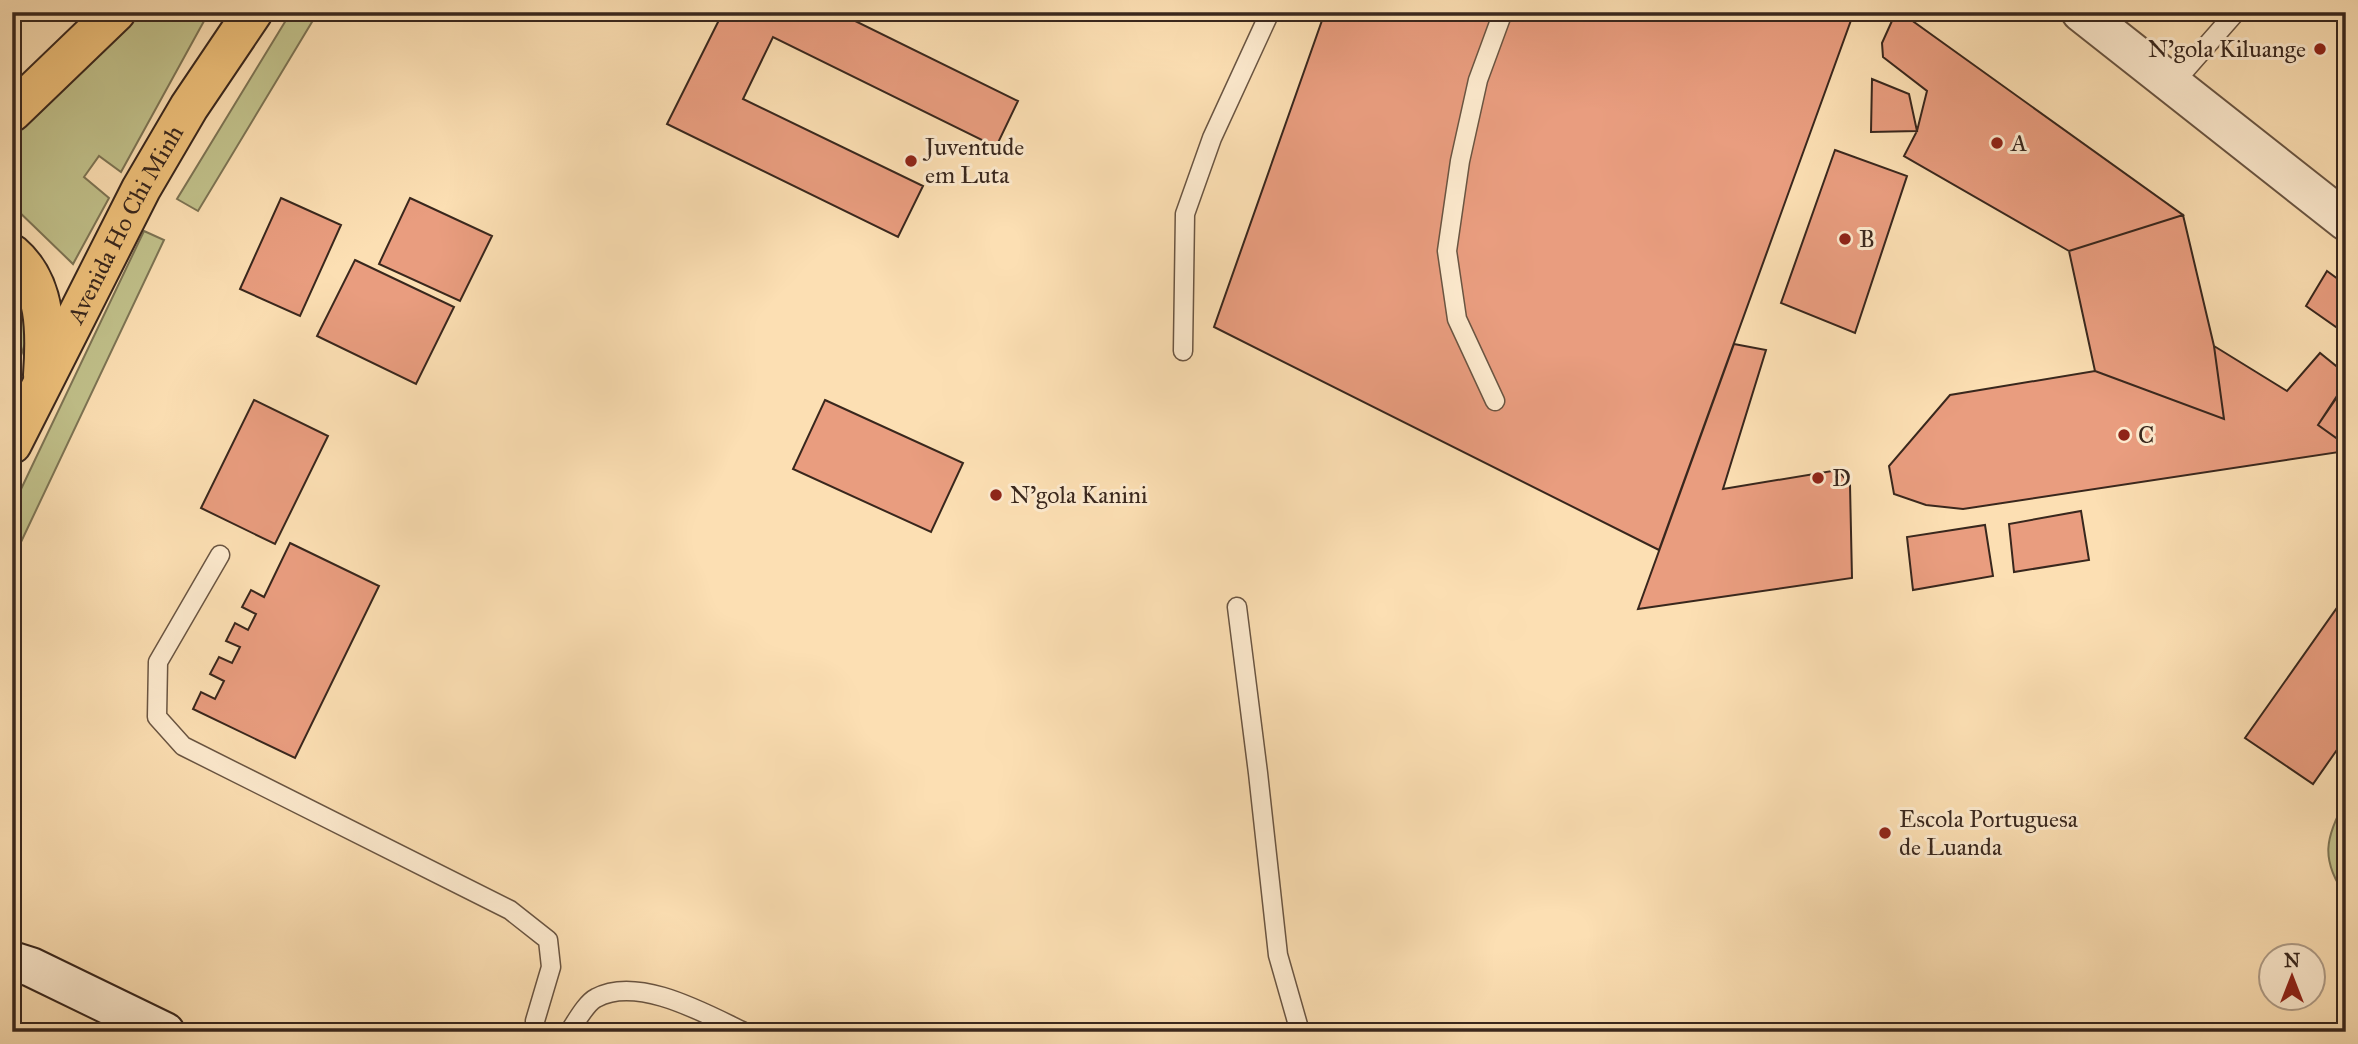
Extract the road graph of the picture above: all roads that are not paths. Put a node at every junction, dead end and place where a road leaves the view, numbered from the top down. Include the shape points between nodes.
1 (116, 12) edge
2 (253, 12) edge
3 (1270, 12) edge
4 (1503, 12) edge
5 (2081, 12) edge
6 (2236, 12) edge
7 (2172, 85) junction
8 (12, 112) edge
9 (2346, 221) edge
10 (12, 254) edge
11 (1183, 351) dead end
12 (42, 384) junction
13 (1495, 401) dead end
14 (12, 444) edge
15 (220, 555) dead end
16 (1237, 607) dead end
17 (18, 961) edge
18 (165, 1032) edge
19 (535, 1032) edge
20 (569, 1032) edge
21 (744, 1032) edge
22 (1300, 1032) edge

1 - 8 main road
2 - 12 main road, Avenida Ho Chi Minh via 141,189
3 - 11 lane via 1212,138 1185,214
4 - 13 lane via 1478,80 1447,251 1457,319
5 - 7 street
6 - 7 lane
7 - 9 street
10 - 12 main road via 32,278 41,304
12 - 14 main road, Avenida Ho Chi Minh
15 - 19 lane via 158,662 157,717 183,746 510,910 548,940 551,968
16 - 22 lane via 1278,955
17 - 18 street
20 - 21 lane via 594,998 624,990 670,998

